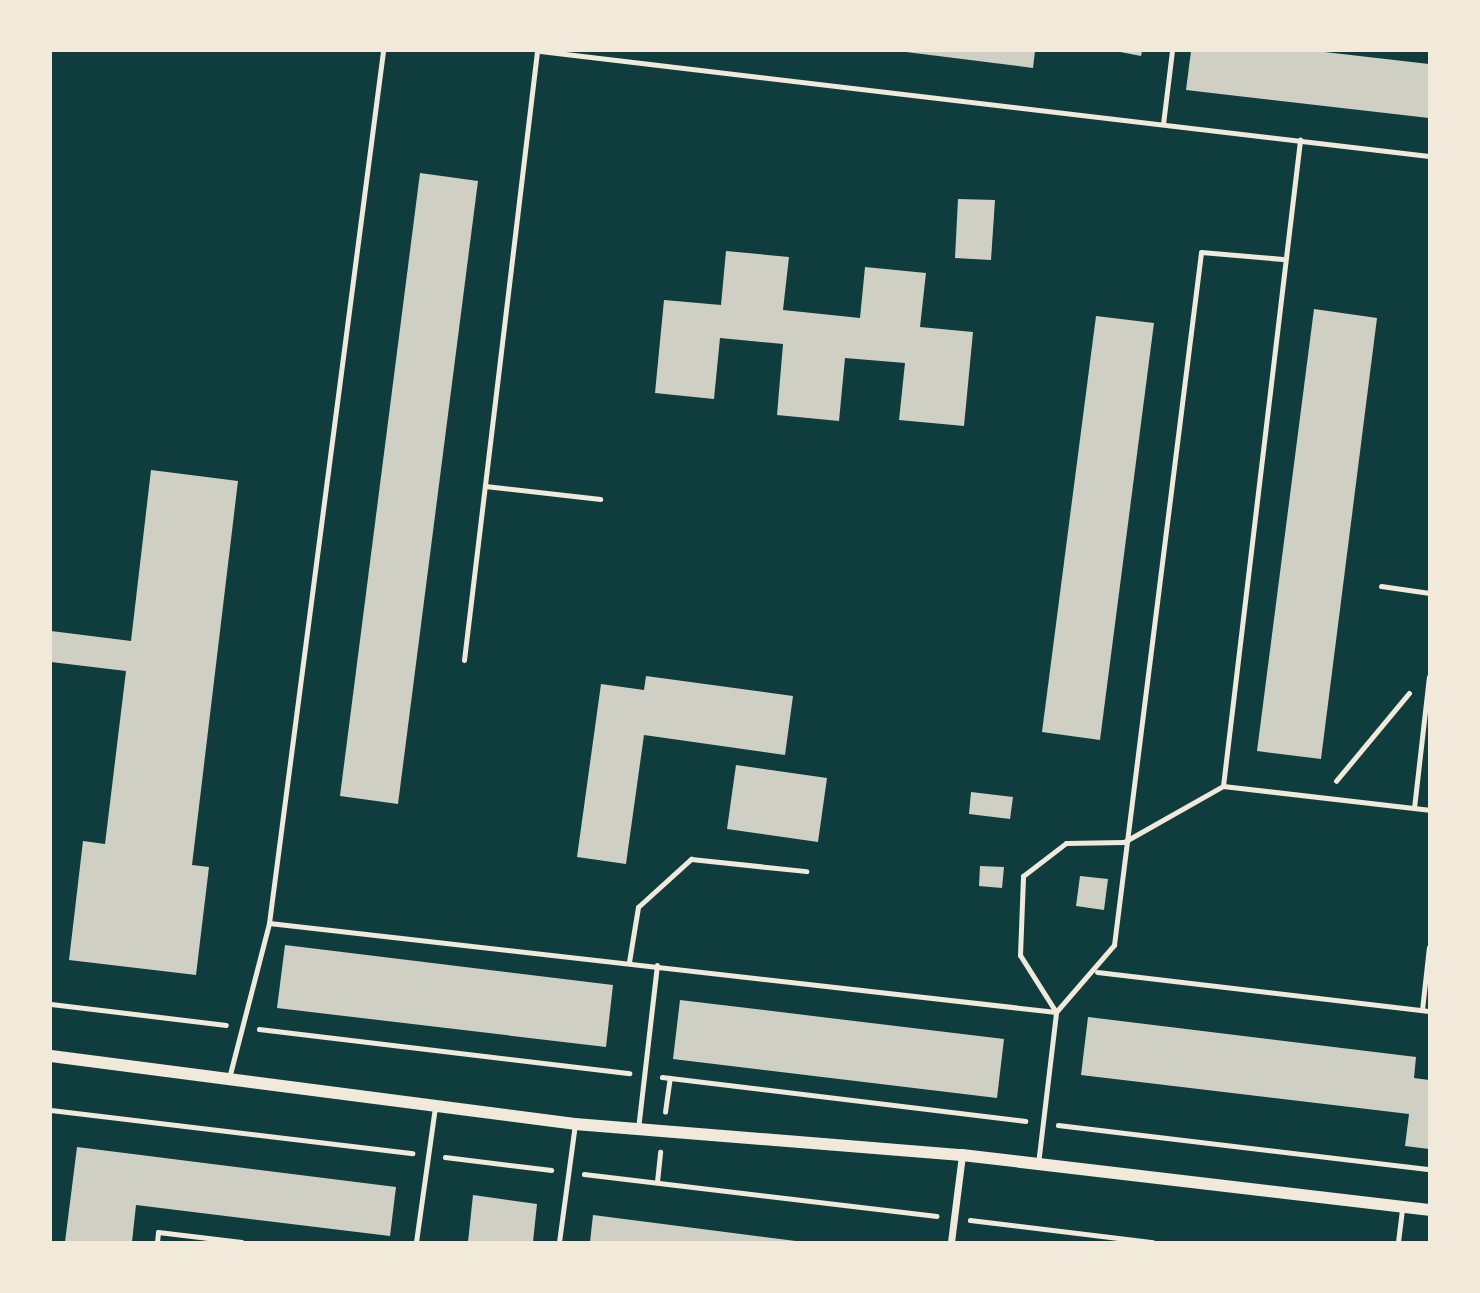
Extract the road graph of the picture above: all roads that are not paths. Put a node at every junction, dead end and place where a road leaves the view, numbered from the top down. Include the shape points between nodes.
1 (383, 51) edge
2 (539, 51) edge
3 (1171, 51) edge
4 (1163, 124) junction
5 (1300, 140) junction
6 (1429, 156) edge
7 (1283, 259) junction
8 (485, 486) junction
9 (600, 499) dead end
10 (1381, 586) dead end
11 (1429, 593) edge
12 (464, 660) dead end
13 (1429, 677) edge
14 (1223, 786) junction
15 (1414, 808) junction
16 (1429, 810) edge
17 (1124, 842) junction
18 (806, 871) dead end
19 (269, 923) junction
20 (1429, 947) edge
21 (629, 962) junction
22 (657, 965) junction
23 (1097, 972) junction
24 (1422, 1010) junction
25 (1429, 1011) edge
26 (1056, 1012) junction
27 (51, 1056) edge
28 (228, 1083) junction
29 (435, 1107) junction
30 (575, 1124) junction
31 (638, 1129) junction
32 (962, 1155) junction
33 (1038, 1164) junction
34 (1402, 1207) junction
35 (1429, 1210) edge
36 (157, 1242) edge
37 (241, 1242) edge
38 (415, 1242) edge
39 (559, 1242) edge
40 (951, 1242) edge
41 (1398, 1242) edge

1 - 19 lane
2 - 4 lane
2 - 8 lane
3 - 4 lane
4 - 5 lane
5 - 6 lane
5 - 7 lane
7 - 14 lane
7 - 17 lane via 1201,252
8 - 9 lane
8 - 12 lane
10 - 11 lane
13 - 15 lane
14 - 15 lane
14 - 17 lane
15 - 16 lane
17 - 23 lane via 1114,945
17 - 26 lane via 1066,843 1023,876 1020,955
18 - 21 lane via 691,859 638,907
19 - 21 lane
19 - 28 lane
20 - 24 lane
21 - 22 lane
22 - 26 lane
22 - 31 lane
23 - 24 lane
23 - 26 lane
24 - 25 lane
26 - 33 lane
27 - 28 street
28 - 29 street
29 - 30 street
29 - 38 lane
30 - 31 street
30 - 39 lane
31 - 32 street
32 - 33 street
32 - 40 street
33 - 34 street
34 - 35 street
34 - 41 lane
36 - 37 lane via 158,1232

